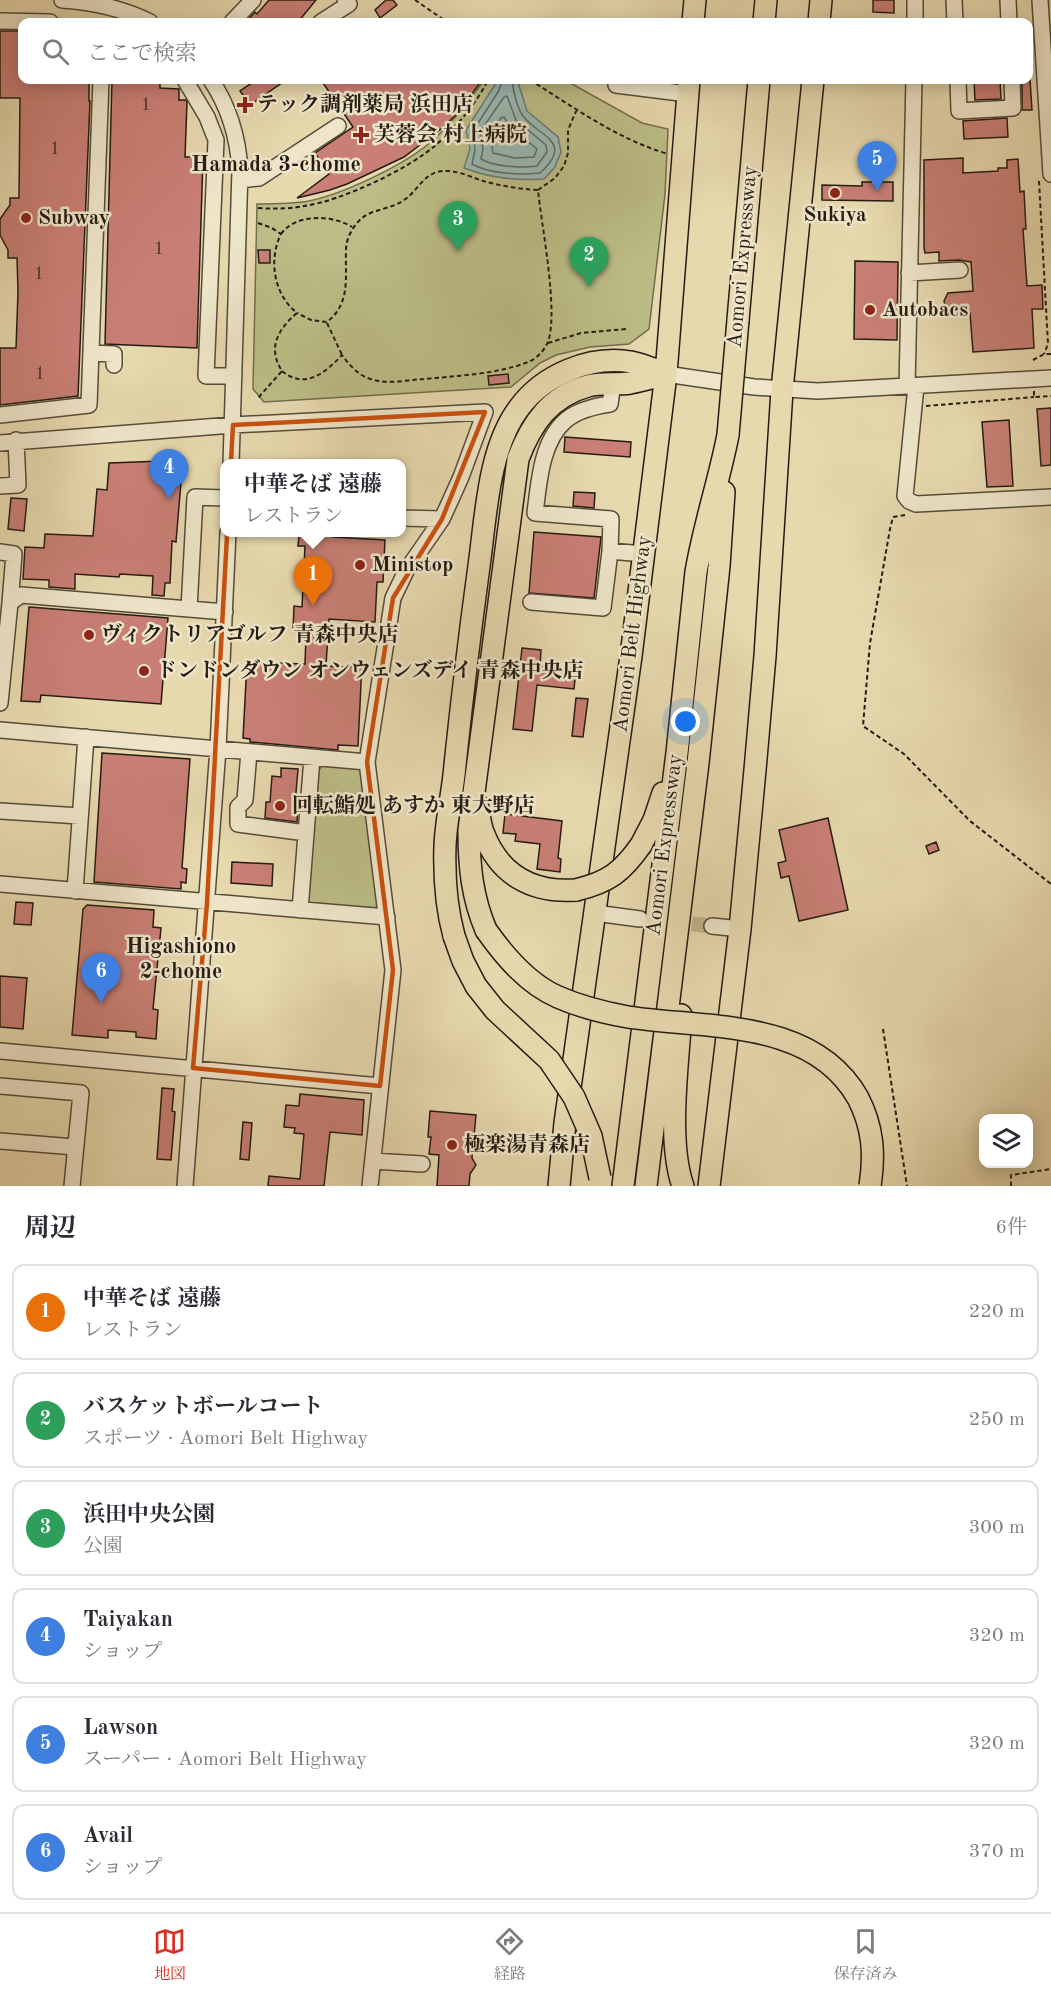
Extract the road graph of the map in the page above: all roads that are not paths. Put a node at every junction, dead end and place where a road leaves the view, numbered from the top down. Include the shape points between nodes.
1 (62, 0) edge
2 (253, 0) edge
3 (695, 0) edge
4 (766, 0) edge
5 (821, 0) edge
6 (915, 0) edge
7 (954, 0) edge
8 (1008, 0) edge
9 (1040, 0) edge
10 (350, 1) edge
11 (140, 18) edge
12 (236, 18) edge
13 (327, 18) edge
14 (693, 18) edge
15 (764, 18) edge
16 (819, 18) edge
17 (915, 18) edge
18 (955, 18) edge
19 (1009, 18) edge
20 (0, 21) edge
21 (18, 21) edge
22 (1047, 42) edge
23 (101, 84) edge
24 (187, 84) edge
25 (213, 84) edge
26 (634, 84) edge
27 (759, 84) edge
28 (813, 84) edge
29 (914, 84) edge
30 (958, 84) edge
31 (1012, 84) edge
32 (616, 85) dead end
33 (688, 87) edge
34 (338, 126) dead end
35 (1051, 174) edge
36 (240, 180) junction
37 (960, 270) dead end
38 (909, 273) junction
39 (91, 353) junction
40 (114, 365) dead end
41 (666, 374) junction
42 (234, 376) junction
43 (1051, 378) edge
44 (613, 384) junction
45 (911, 386) junction
46 (782, 390) junction
47 (0, 414) edge
48 (233, 425) junction
49 (728, 435) junction
50 (16, 441) junction
51 (0, 443) edge
52 (231, 459) edge
53 (0, 486) edge
54 (1051, 496) edge
55 (220, 498) edge
56 (406, 518) edge
57 (442, 519) junction
58 (228, 537) edge
59 (610, 551) junction
60 (0, 552) edge
61 (643, 554) junction
62 (531, 602) dead end
63 (10, 603) junction
64 (189, 609) junction
65 (225, 612) junction
66 (0, 703) edge
67 (0, 730) edge
68 (86, 737) junction
69 (218, 749) junction
70 (249, 752) junction
71 (677, 753) junction
72 (312, 758) junction
73 (367, 762) junction
74 (698, 763) junction
75 (475, 792) junction
76 (0, 811) edge
77 (80, 816) junction
78 (306, 833) junction
79 (0, 884) edge
80 (75, 891) junction
81 (207, 903) junction
82 (300, 910) junction
83 (595, 913) junction
84 (387, 917) junction
85 (640, 919) tunnel mouth
86 (712, 926) tunnel mouth
87 (740, 929) junction
88 (472, 934) junction
89 (0, 1052) edge
90 (193, 1068) junction
91 (0, 1086) edge
92 (380, 1086) junction
93 (0, 1141) edge
94 (75, 1147) junction
95 (373, 1161) junction
96 (422, 1164) dead end
97 (600, 1182) edge
98 (72, 1186) edge
99 (185, 1186) edge
100 (370, 1186) edge
101 (559, 1186) edge
102 (623, 1186) edge
103 (646, 1186) edge
104 (683, 1186) edge
105 (709, 1186) edge
106 (855, 1186) edge
107 (870, 1186) edge

1 - 11 street via 109,6
2 - 12 street
3 - 14 highway
4 - 15 highway
5 - 16 highway
6 - 17 street
7 - 18 street
8 - 19 street
9 - 22 street
10 - 13 street
20 - 21 street
22 - 35 street
23 - 39 street
24 - 42 street via 216,140 206,376
25 - 36 street via 234,129
26 - 32 street
26 - 33 street
27 - 49 highway, Aomori Expressway, bridge
28 - 46 highway
29 - 38 street
30 - 31 street via 959,111 1013,108
33 - 41 highway, Aomori Belt Highway
34 - 36 street via 259,178
36 - 42 street
37 - 38 street
38 - 45 street
39 - 40 street via 114,354
39 - 47 street via 89,405
41 - 44 highway
41 - 46 street
41 - 61 highway, Aomori Belt Highway
41 - 88 highway via 631,362 602,362 561,373 536,388 519,408 496,455 455,769 458,884
42 - 48 street
43 - 45 street
44 - 59 street via 610,404 567,419 555,432 540,476 535,513 611,519
44 - 75 highway via 590,385 554,402 527,435 518,459
45 - 46 street
45 - 54 street via 914,407 905,496 909,501 916,504
46 - 87 highway via 765,656
48 - 50 street
48 - 52 street
48 - 57 street via 485,412
49 - 71 highway, Aomori Expressway via 700,544
49 - 74 highway, Aomori Expressway
50 - 51 street
50 - 53 street via 18,485
55 - 64 street via 195,497
56 - 57 street
57 - 73 street via 406,571 393,598
58 - 65 street
59 - 61 street
59 - 62 street via 603,608
60 - 63 street via 14,554
61 - 83 highway, Aomori Belt Highway
63 - 64 street via 21,595
63 - 66 street
64 - 65 street
65 - 69 street
67 - 68 street
68 - 69 street
68 - 77 street
69 - 70 street
69 - 81 street
70 - 72 street
70 - 78 street via 245,801 238,807 238,824
71 - 75 highway, bridge via 654,820 626,866 596,885 576,890 535,887 515,877 495,855 483,832
71 - 102 highway, Aomori Expressway
72 - 73 street
72 - 78 street
73 - 84 street
74 - 103 highway, Aomori Expressway
74 - 104 highway via 682,989 676,1147
75 - 88 highway via 468,831 477,907
76 - 77 street
77 - 80 street
78 - 82 street
79 - 80 street
80 - 81 street
81 - 82 street
81 - 90 street
82 - 84 street
83 - 85 street
83 - 101 highway, Aomori Belt Highway
84 - 92 street via 393,970
86 - 87 street
87 - 105 highway
88 - 97 highway, bridge via 463,961 495,1010 549,1060 574,1097 591,1136
88 - 106 highway via 517,988 551,1009 624,1029 773,1049 818,1070 847,1105 856,1126 860,1150
88 - 107 highway, bridge via 556,996 591,1009 772,1035 816,1054 852,1088 866,1113 873,1139
89 - 90 street
90 - 92 street
90 - 99 street
91 - 94 street via 81,1093
92 - 95 street
93 - 94 street
94 - 98 street
95 - 96 street
95 - 100 street

